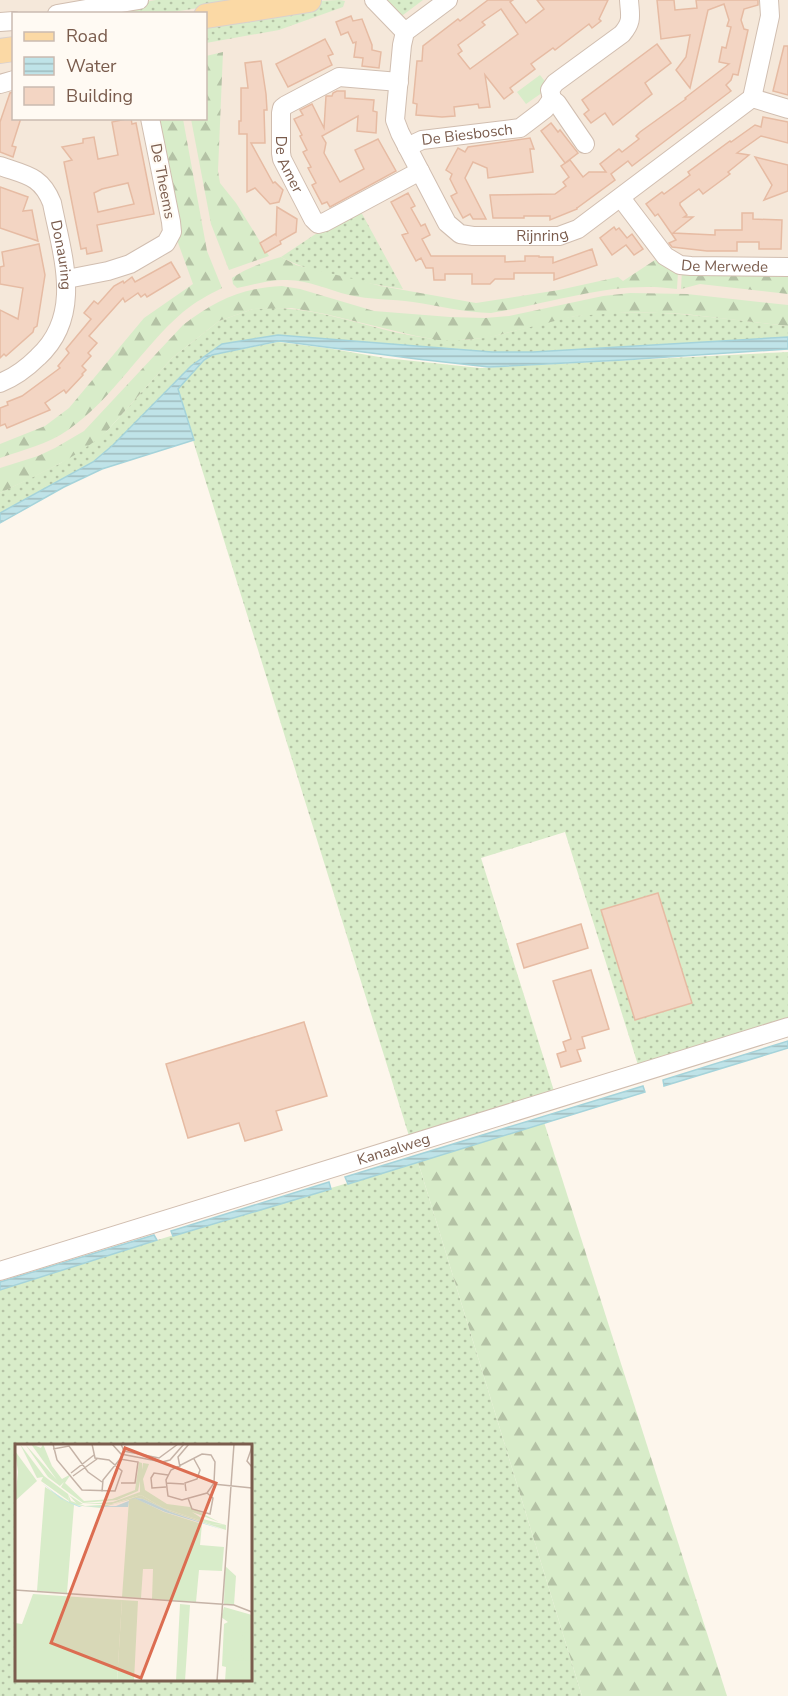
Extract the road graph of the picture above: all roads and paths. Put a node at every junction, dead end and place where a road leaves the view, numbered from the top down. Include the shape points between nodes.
1 (139, 0) edge
2 (271, 0) edge
3 (309, 0) edge
4 (374, 0) edge
5 (448, 0) edge
6 (629, 0) edge
7 (233, 11) junction
8 (776, 11) edge
9 (69, 12) edge
10 (207, 16) edge
11 (405, 32) junction
12 (399, 82) junction
13 (752, 98) junction
14 (552, 99) junction
15 (788, 109) edge
16 (150, 120) edge
17 (585, 144) dead end
18 (407, 147) junction
19 (0, 166) edge
20 (420, 171) junction
21 (621, 198) junction
22 (788, 267) edge
23 (67, 279) junction
24 (0, 383) edge
25 (788, 1027) edge
26 (0, 1271) edge

1 - 9 street
2 - 7 main road
3 - 7 main road
4 - 11 street
5 - 11 street
6 - 14 street, De Biesbosch via 629,26 555,83 550,90
7 - 10 main road
8 - 13 street
11 - 12 street, Rijnring
12 - 18 street, Rijnring via 395,120
12 - 20 street, De Amer via 339,77 286,105 281,112 282,159 318,224
13 - 15 street
13 - 21 street, Rijnring
14 - 17 street
14 - 18 street, De Biesbosch via 520,128 422,140
16 - 23 street, De Theems via 172,232 166,243 129,264
18 - 20 street, Rijnring
19 - 23 street, Donauring via 35,178 49,194
20 - 21 street, Rijnring via 447,223 460,234 473,236 559,236 578,229
21 - 22 street, De Merwede via 666,256 680,265
23 - 24 street, Donauring via 67,302 57,333 25,370
25 - 26 street, Kanaalweg

